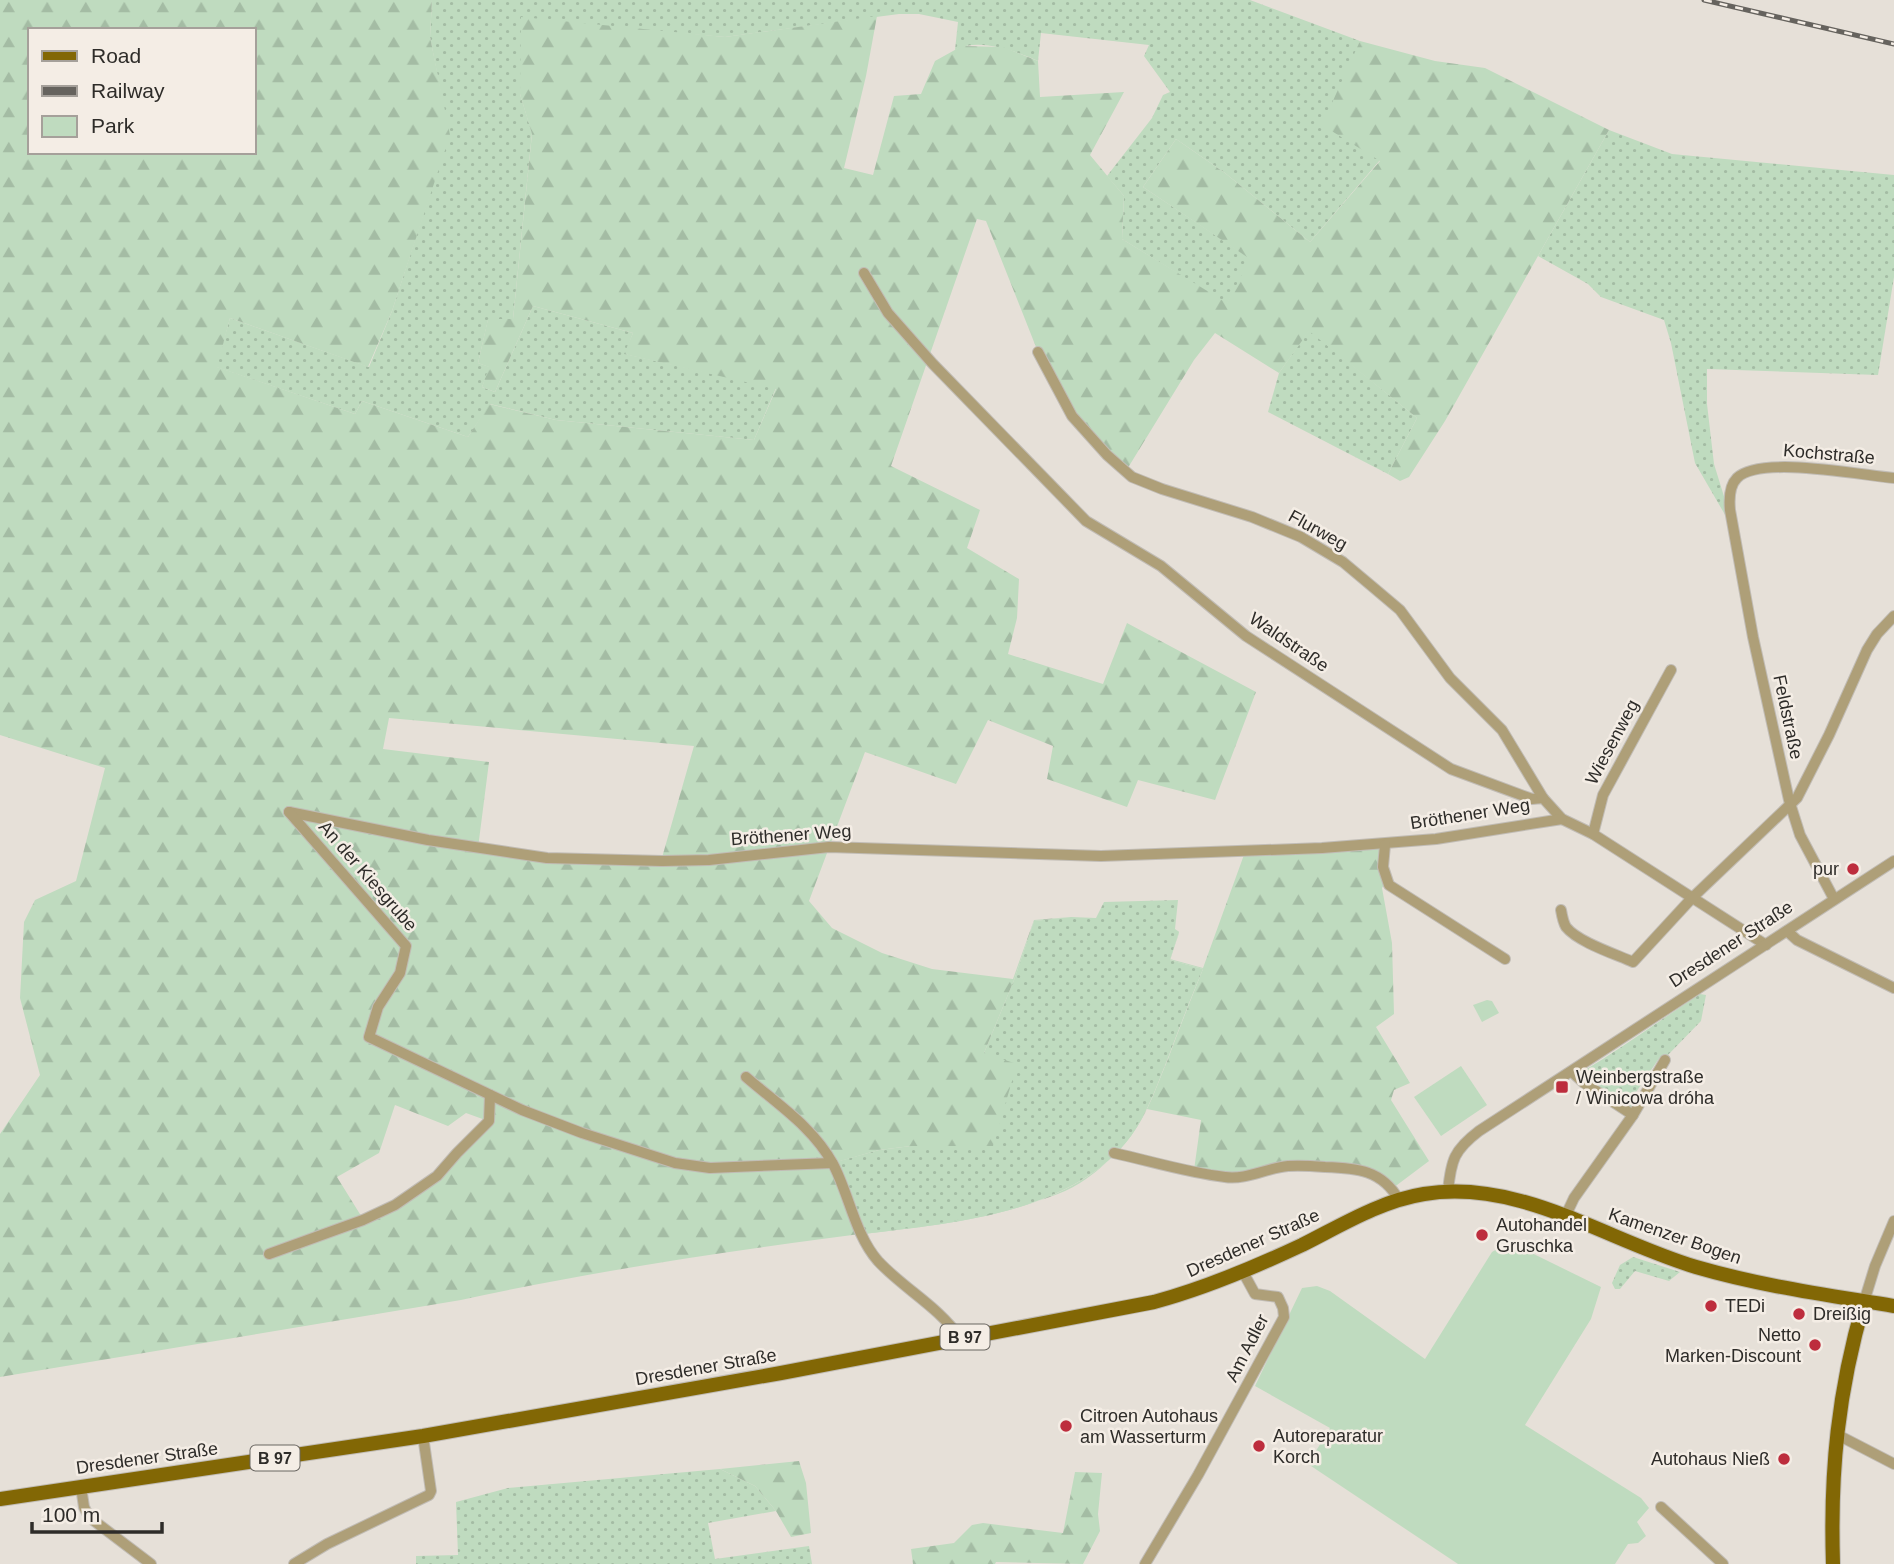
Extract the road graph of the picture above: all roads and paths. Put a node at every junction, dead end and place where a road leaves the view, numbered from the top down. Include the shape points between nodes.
1 (864, 273) dead end
2 (1038, 352) dead end
3 (1894, 478) edge
4 (1735, 533) joint
5 (1894, 616) edge
6 (1671, 670) dead end
7 (1543, 798) junction
8 (1790, 804) junction
9 (289, 811) joint
10 (1562, 819) junction
11 (1593, 834) junction
12 (1385, 845) junction
13 (1894, 861) edge
14 (1692, 898) junction
15 (1834, 900) junction
16 (1561, 910) dead end
17 (1787, 931) junction
18 (1766, 945) junction
19 (1505, 959) dead end
20 (1894, 988) edge
21 (1665, 1060) dead end
22 (1572, 1072) junction
23 (746, 1077) dead end
24 (490, 1095) junction
25 (1633, 1115) junction
26 (1114, 1153) dead end
27 (832, 1163) junction
28 (1448, 1191) junction
29 (1399, 1200) junction
30 (1565, 1217) junction
31 (1894, 1221) edge
32 (269, 1254) dead end
33 (1243, 1272) junction
34 (1864, 1301) junction
35 (1894, 1306) edge
36 (960, 1338) junction
37 (1836, 1434) junction
38 (423, 1436) junction
39 (1894, 1464) edge
40 (81, 1487) junction
41 (0, 1499) edge
42 (1661, 1507) dead end
43 (151, 1564) edge
44 (294, 1564) edge
45 (1145, 1564) edge
46 (1723, 1564) edge
47 (1833, 1564) edge

1 - 7 street, Waldstraße via 888,313 933,364 1086,521 1161,566 1246,636 1451,769 1532,799
2 - 7 street, Flurweg via 1072,416 1132,477 1301,537 1343,562 1400,610 1450,678 1502,730
3 - 4 street, Kochstraße via 1792,467 1748,470 1731,488
4 - 8 street, Feldstraße
5 - 8 street via 1867,650 1807,780
6 - 11 street, Wiesenweg via 1603,795
7 - 10 street
8 - 14 street
8 - 15 street, Feldstraße via 1800,835
9 - 12 street, Bröthener Weg via 428,840 557,858 709,860 829,847 1101,856
9 - 24 street, An der Kiesgrube via 406,946 400,973 378,1007 369,1037
10 - 11 street
10 - 12 street, Bröthener Weg
11 - 14 street
12 - 19 street via 1383,867 1389,885
13 - 15 street, Dresdener Straße
14 - 16 street via 1633,962 1573,933
14 - 18 street
15 - 17 street, Dresdener Straße
17 - 18 street, Dresdener Straße
17 - 20 street
18 - 22 street, Dresdener Straße
21 - 25 street
22 - 25 street
22 - 28 street, Dresdener Straße via 1461,1146 1450,1167
23 - 27 street via 806,1127
24 - 27 street, An der Kiesgrube via 582,1133 676,1163 710,1168
24 - 32 street via 489,1121 437,1177 363,1220
25 - 30 street
26 - 29 street via 1225,1177 1287,1166 1360,1169 1385,1181
27 - 36 street via 877,1259 936,1309
28 - 29 main road, Dresdener Straße / B 97
28 - 30 main road, Kamenzer Bogen / B 97 via 1506,1197
29 - 33 main road, Dresdener Straße / B 97
30 - 34 main road, Kamenzer Bogen / B 97 via 1702,1269
31 - 34 street
33 - 36 main road, Dresdener Straße / B 97 via 1154,1302
33 - 45 street, Am Adler via 1255,1294 1278,1297 1284,1317
34 - 35 main road, Kamenzer Bogen / B 97
34 - 37 main road
36 - 38 main road, Dresdener Straße / B 97
37 - 39 street
37 - 47 main road
38 - 40 main road, Dresdener Straße / B 97
38 - 44 street via 429,1495
40 - 41 main road, Dresdener Straße / B 97
40 - 43 street via 89,1517
42 - 46 street

